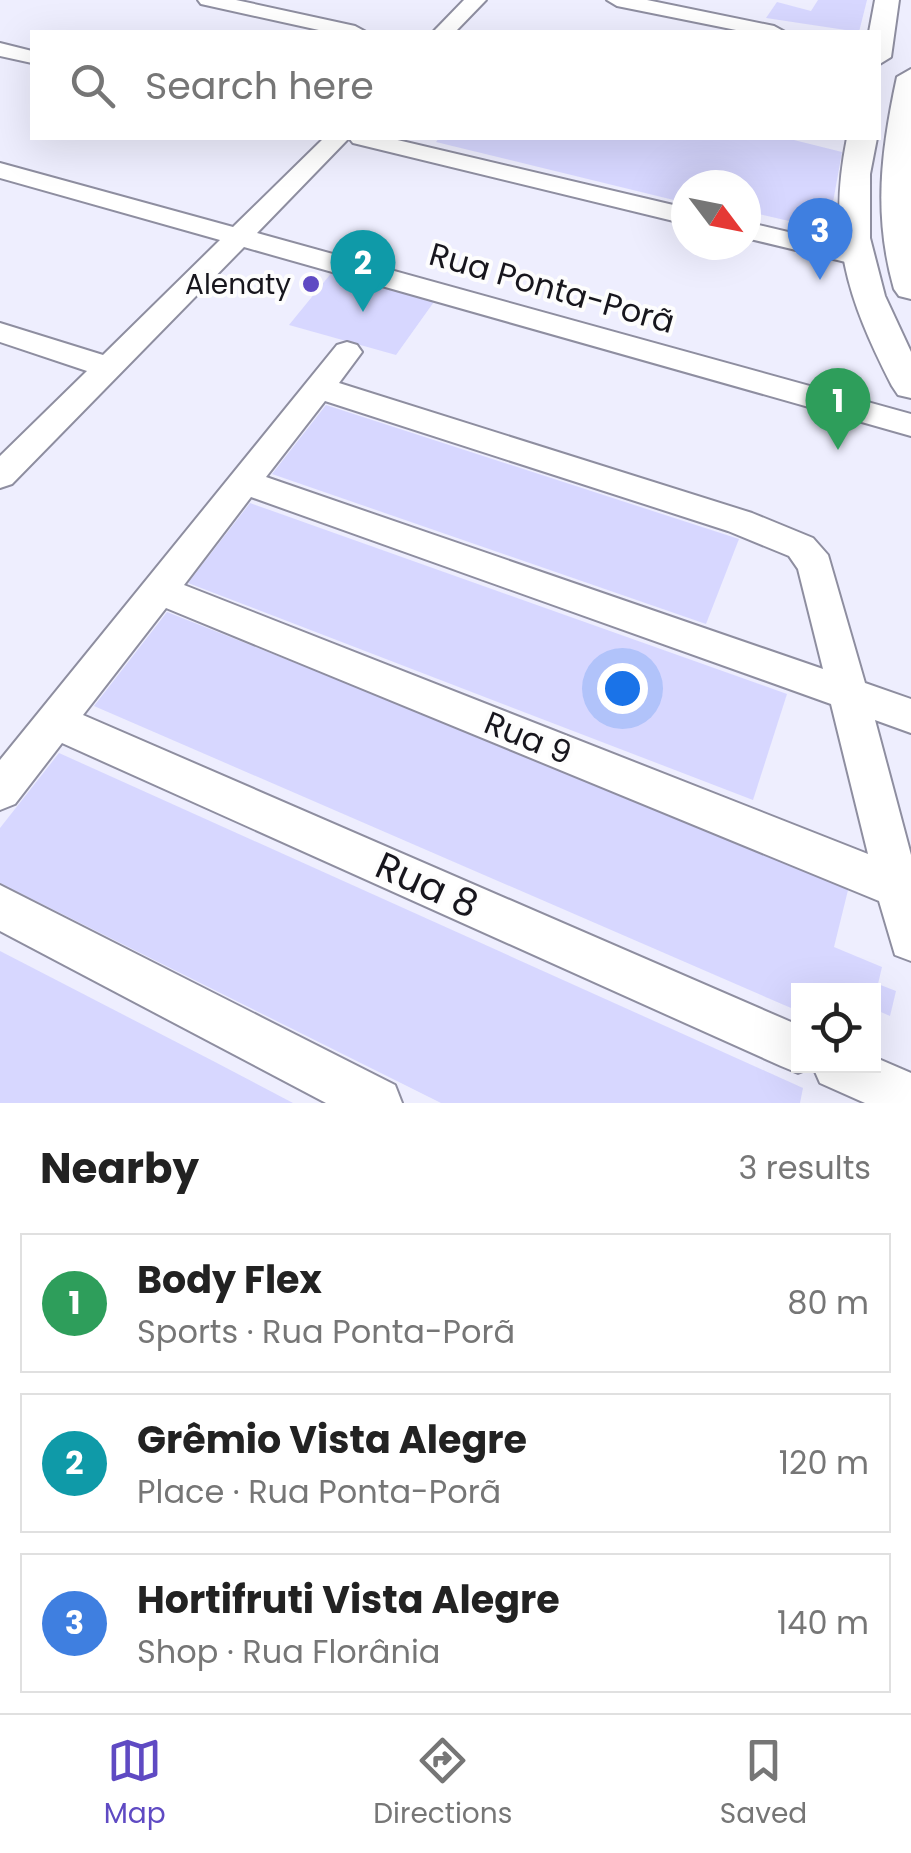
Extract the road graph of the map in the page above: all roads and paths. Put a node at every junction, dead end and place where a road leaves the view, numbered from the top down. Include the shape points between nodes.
1 (208, 0) edge
2 (476, 0) edge
3 (617, 0) edge
4 (888, 0) edge
5 (346, 30) edge
6 (445, 30) edge
7 (764, 30) edge
8 (881, 43) edge
9 (0, 48) edge
10 (30, 56) edge
11 (911, 77) edge
12 (335, 140) edge
13 (369, 140) edge
14 (860, 140) edge
15 (904, 151) edge
16 (0, 170) edge
17 (671, 212) edge
18 (761, 234) edge
19 (238, 236) junction
20 (854, 256) junction
21 (911, 290) edge
22 (0, 332) edge
23 (347, 352) dead end
24 (108, 367) junction
25 (911, 386) edge
26 (318, 388) junction
27 (911, 426) edge
28 (0, 476) edge
29 (244, 482) junction
30 (158, 590) junction
31 (847, 694) junction
32 (911, 716) edge
33 (55, 721) junction
34 (0, 791) edge
35 (898, 887) junction
36 (0, 907) edge
37 (911, 939) edge
38 (791, 1045) edge
39 (853, 1073) edge
40 (911, 1098) edge
41 (377, 1103) edge

1 - 5 street
2 - 6 street
3 - 7 street
4 - 8 main road
9 - 10 street
11 - 15 main road
12 - 19 street
13 - 17 street
14 - 20 main road
15 - 21 main road via 893,203
16 - 19 street, Rua Ponta-Porã
18 - 20 street
19 - 24 street
19 - 27 street, Rua Ponta-Porã
20 - 25 main road
22 - 24 street
23 - 26 street
24 - 28 street
26 - 29 street
26 - 31 street via 801,547 815,565
29 - 30 street
29 - 31 street
30 - 33 street
30 - 35 street, Rua 9
31 - 32 street
31 - 35 street
33 - 34 street
33 - 38 street, Rua 8
35 - 37 street
36 - 41 street
39 - 40 street

